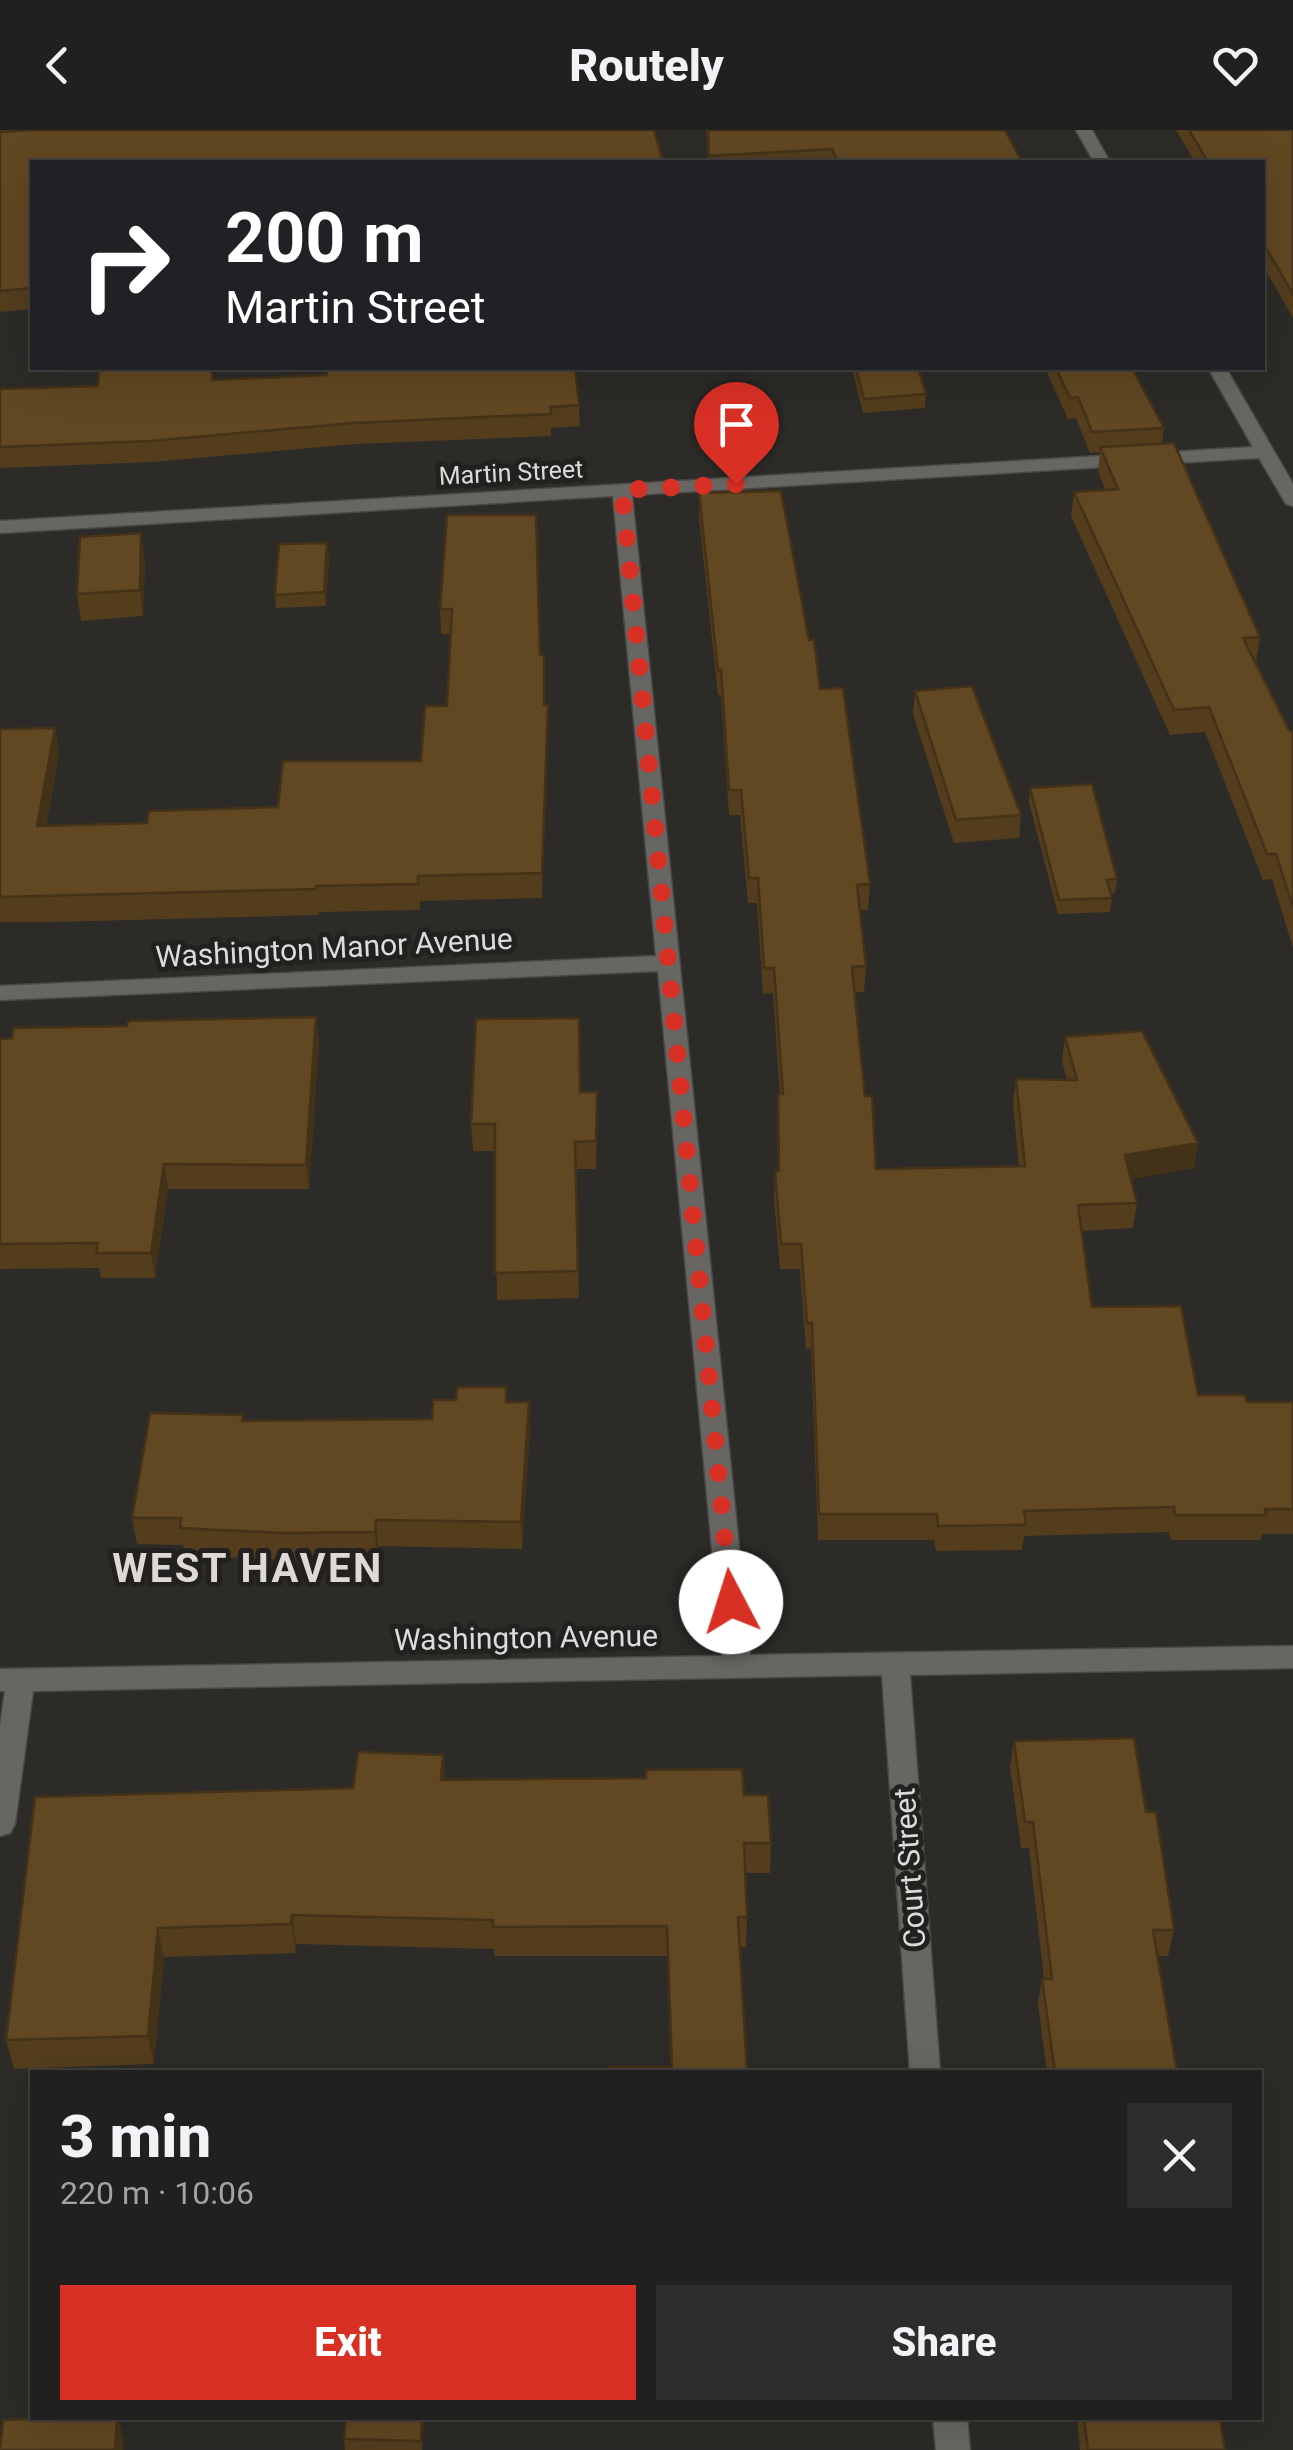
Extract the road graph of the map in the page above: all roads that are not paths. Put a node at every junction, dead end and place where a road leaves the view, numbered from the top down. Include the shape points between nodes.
1 (1084, 130) edge
2 (1101, 160) edge
3 (1218, 370) edge
4 (1265, 452) junction
5 (622, 490) junction
6 (1293, 500) edge
7 (0, 527) edge
8 (670, 963) junction
9 (0, 992) edge
10 (1293, 1657) edge
11 (895, 1664) junction
12 (737, 1666) junction
13 (11, 1680) edge
14 (0, 1824) edge
15 (925, 2070) edge
16 (950, 2420) edge
17 (952, 2450) edge

1 - 2 street
3 - 4 street
4 - 5 street, Martin Street
4 - 6 street
5 - 7 street, Martin Street
5 - 8 street
8 - 9 street, Washington Manor Avenue
8 - 12 street
10 - 11 street, Washington Avenue
11 - 12 street, Washington Avenue
11 - 15 street, Court Street
12 - 13 street, Washington Avenue
13 - 14 street
16 - 17 street

